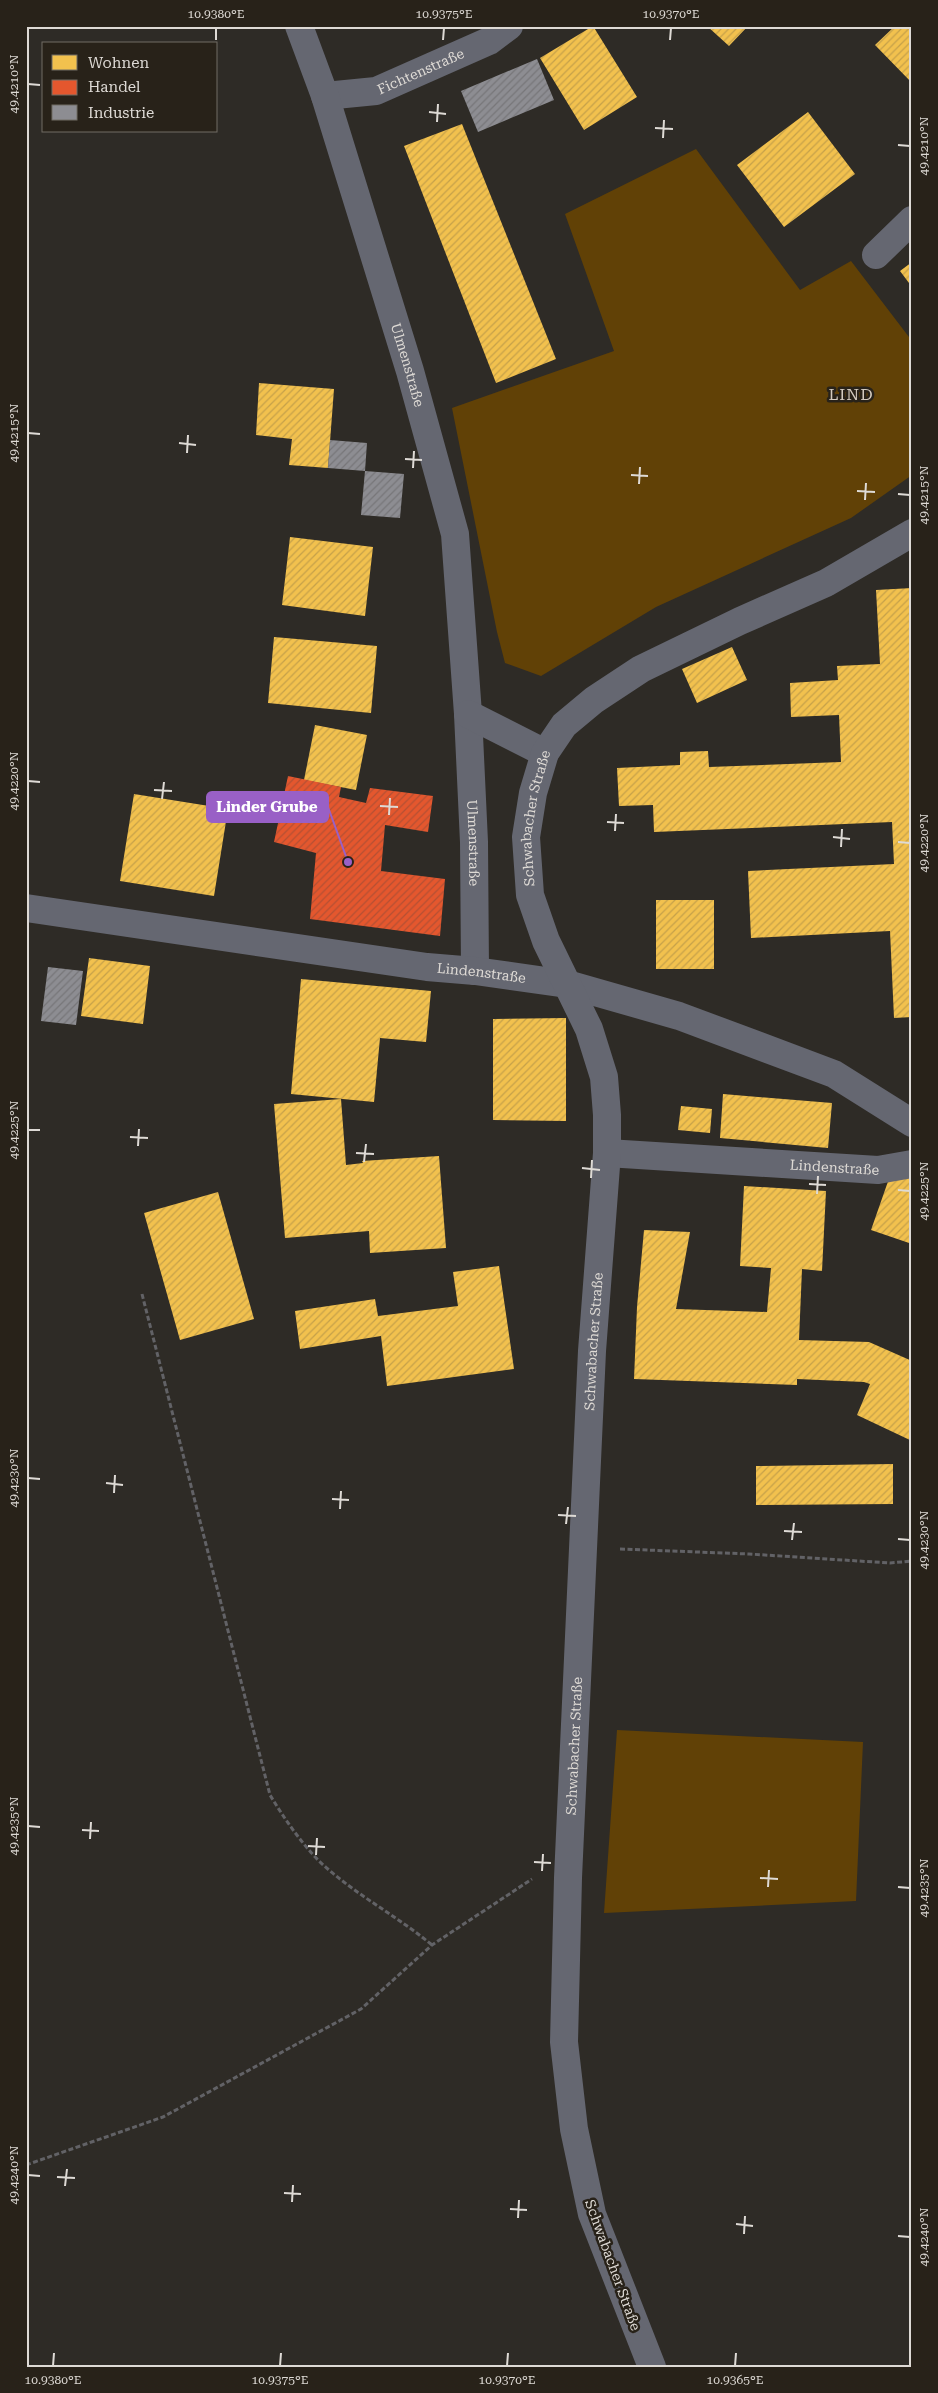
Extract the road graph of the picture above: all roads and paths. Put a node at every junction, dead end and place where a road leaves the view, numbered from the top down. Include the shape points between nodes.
1 (299, 26) edge
2 (509, 26) edge
3 (325, 96) junction
4 (912, 220) edge
5 (876, 255) dead end
6 (912, 533) edge
7 (468, 714) junction
8 (545, 753) junction
9 (26, 908) edge
10 (475, 971) junction
11 (567, 984) junction
12 (912, 1124) edge
13 (607, 1153) junction
14 (912, 1164) edge
15 (142, 1294) dead end
16 (584, 1548) junction
17 (912, 1561) edge
18 (568, 1878) junction
19 (432, 1945) junction
20 (26, 2165) edge
21 (652, 2367) edge

1 - 3 street, Ulmenstraße
2 - 3 street, Fichtenstraße via 489,41 376,91
3 - 7 street, Ulmenstraße via 410,371 455,534
4 - 5 street
6 - 8 street, Schwabacher Straße via 826,583 740,620 641,669 594,700 564,725
7 - 8 street
7 - 10 street, Ulmenstraße via 474,842
8 - 11 street, Schwabacher Straße via 533,793 526,837 530,895 546,941
9 - 10 street, Lindenstraße via 427,967
10 - 11 street, Lindenstraße
11 - 12 street, Lindenstraße via 679,1016 834,1074
11 - 13 street, Schwabacher Straße via 589,1030 604,1077
13 - 14 street, Lindenstraße via 878,1170
13 - 16 street, Schwabacher Straße via 592,1351
15 - 19 path via 270,1795 292,1830 320,1861 373,1902 407,1923
16 - 17 path via 890,1563
16 - 18 street, Schwabacher Straße
18 - 19 path via 529,1879
18 - 21 street, Schwabacher Straße via 564,2042 574,2129 592,2214
19 - 20 path via 361,2008 172,2112

